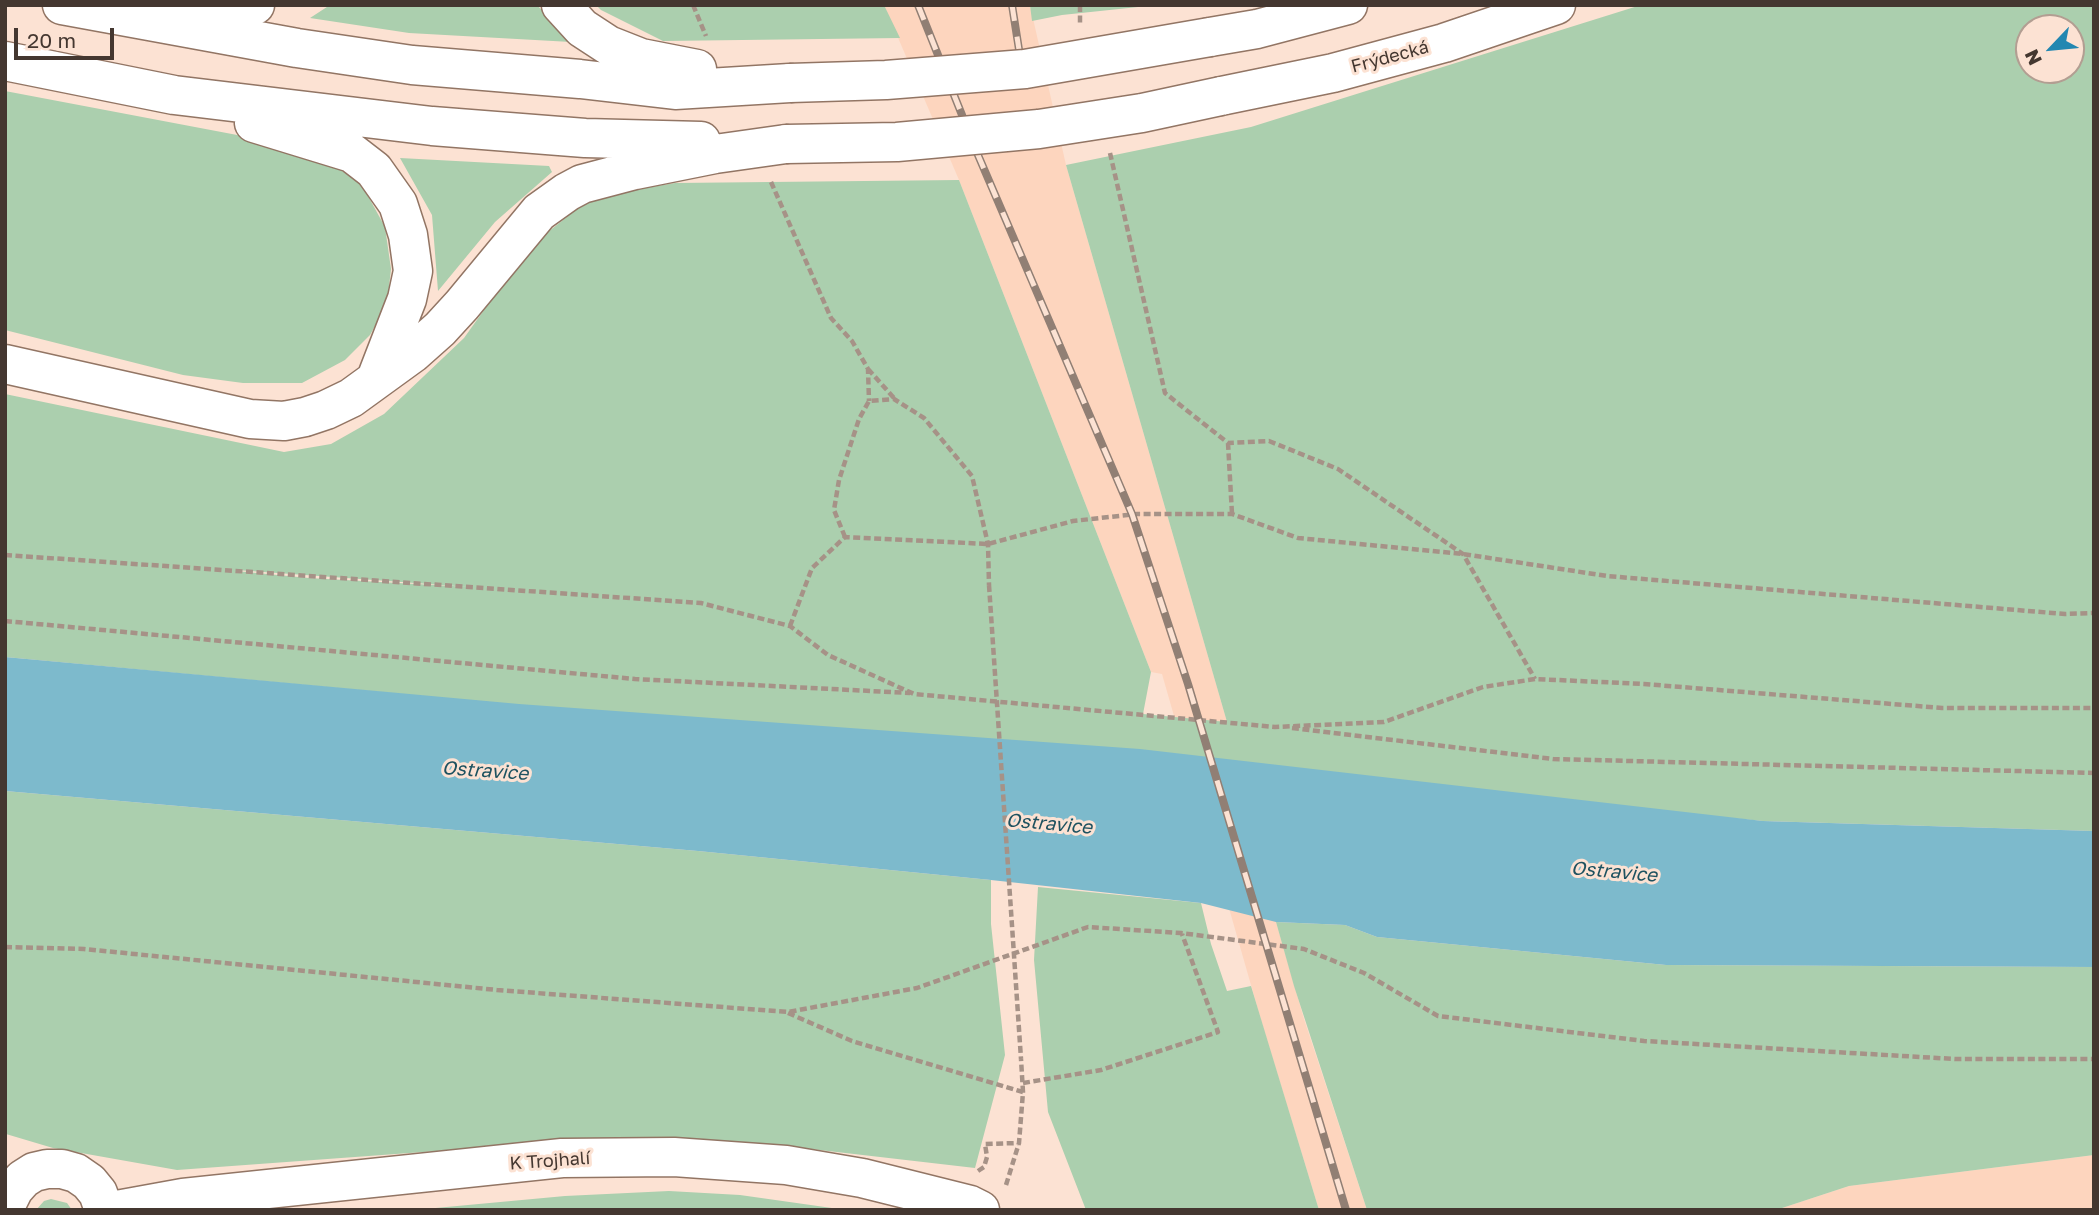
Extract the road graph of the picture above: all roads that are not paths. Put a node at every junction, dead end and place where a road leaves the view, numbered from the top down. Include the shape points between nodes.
1 (62, 5) edge
2 (149, 5) edge
3 (255, 5) edge
4 (561, 5) edge
5 (1348, 5) edge
6 (1556, 5) edge
7 (5, 61) edge
8 (770, 82) junction
9 (174, 95) junction
10 (768, 152) junction
11 (5, 364) edge
12 (375, 381) junction
13 (8, 1192) edge
14 (992, 1203) edge
15 (104, 1210) edge
16 (117, 1210) edge

1 - 8 main road via 412,65 674,90
2 - 3 main road via 206,9
4 - 8 main road via 590,34 619,51
5 - 8 main road, bridge via 1257,29 1025,69 921,78
6 - 10 main road, Frýdecká, bridge via 1444,43 1333,73 1142,113 1014,132
7 - 9 main road
9 - 10 main road via 432,126
9 - 12 main road via 352,153 374,170 393,194 408,235 413,271
10 - 12 main road via 715,154 635,170 567,192 528,224 440,329
11 - 12 main road via 250,419 284,421 326,410
13 - 15 main road via 34,1172 62,1169 89,1182
14 - 16 main road, K Trojhalí via 970,1205 862,1178 786,1166 674,1157 562,1158 183,1198

